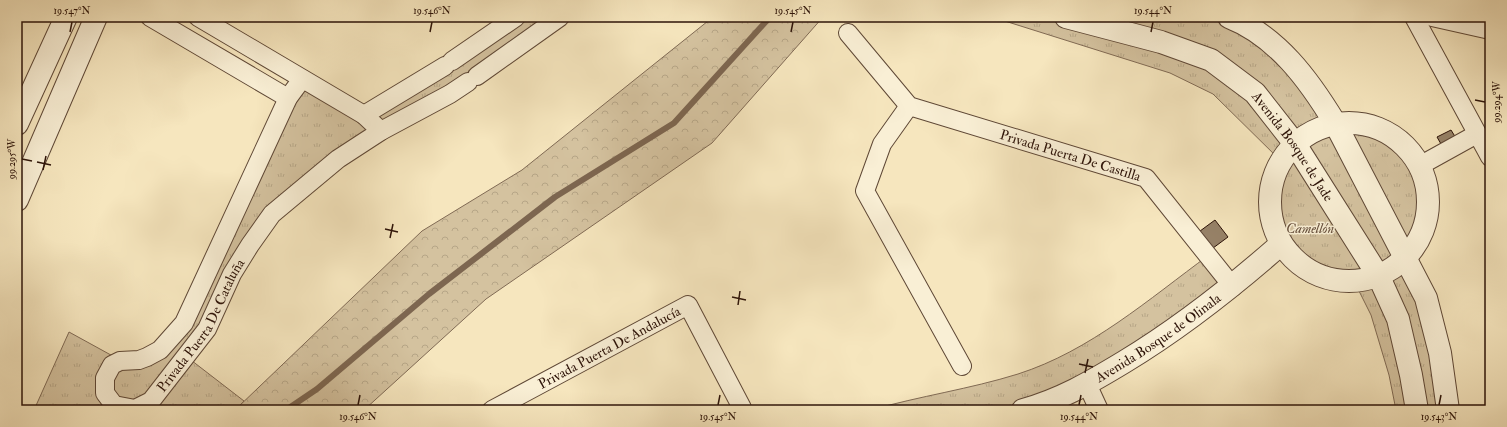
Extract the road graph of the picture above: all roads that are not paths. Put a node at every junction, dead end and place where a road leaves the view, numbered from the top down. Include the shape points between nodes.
1 (66, 17) edge
2 (96, 17) edge
3 (150, 17) edge
4 (198, 17) edge
5 (516, 17) edge
6 (560, 17) edge
7 (1066, 17) edge
8 (1229, 17) edge
9 (1414, 17) edge
10 (1432, 17) edge
11 (1490, 30) edge
12 (848, 33) dead end
13 (443, 68) junction
14 (302, 79) junction
15 (450, 94) junction
16 (288, 98) junction
17 (909, 106) junction
18 (364, 115) junction
19 (1335, 123) junction
20 (17, 124) edge
21 (381, 131) junction
22 (1477, 134) junction
23 (1295, 144) junction
24 (1490, 157) edge
25 (1420, 165) junction
26 (17, 200) edge
27 (1281, 244) junction
28 (1406, 259) junction
29 (1379, 277) junction
30 (1233, 287) junction
31 (962, 366) dead end
32 (1087, 384) junction
33 (742, 408) dead end
34 (492, 410) edge
35 (1023, 410) edge
36 (1099, 410) edge
37 (1417, 410) edge
38 (1448, 410) edge

1 - 20 street
2 - 26 street
3 - 16 street
4 - 14 street
5 - 13 street
6 - 15 street, Privada Puerta De Cataluña
7 - 23 street, Avenida Bosque de Jade via 1161,42 1211,60 1255,93
8 - 19 street via 1246,24 1280,50 1303,75
9 - 22 street
10 - 11 street
12 - 17 street
13 - 15 street
13 - 18 street
14 - 16 street, Privada Puerta De Cataluña
14 - 18 street
15 - 21 street, Privada Puerta De Cataluña
16 - 21 street, Privada Puerta De Cataluña via 184,323 160,350 139,360 120,360 112,365 104,378 105,393 114,405 135,409 150,401 207,329 232,274 272,214 338,159
17 - 30 street, Privada Puerta De Castilla via 1146,178
17 - 31 street via 882,144 865,191
18 - 21 street
19 - 23 street
19 - 25 street via 1375,126 1408,148
19 - 28 street
22 - 24 street
22 - 25 street
23 - 27 street via 1281,161 1275,174 1270,210
23 - 29 street, Avenida Bosque de Jade
25 - 28 street via 1427,183 1426,224
27 - 29 street via 1307,271 1342,282
27 - 30 street, Avenida Bosque de Olinala
28 - 29 street
28 - 38 street via 1426,298 1440,353
29 - 37 street, Avenida Bosque de Jade via 1398,319
30 - 32 street, Avenida Bosque de Olinala via 1165,337
32 - 35 street, Avenida Bosque de Olinala via 1054,400
32 - 36 street
33 - 34 street, Privada Puerta De Andalucía via 688,305

